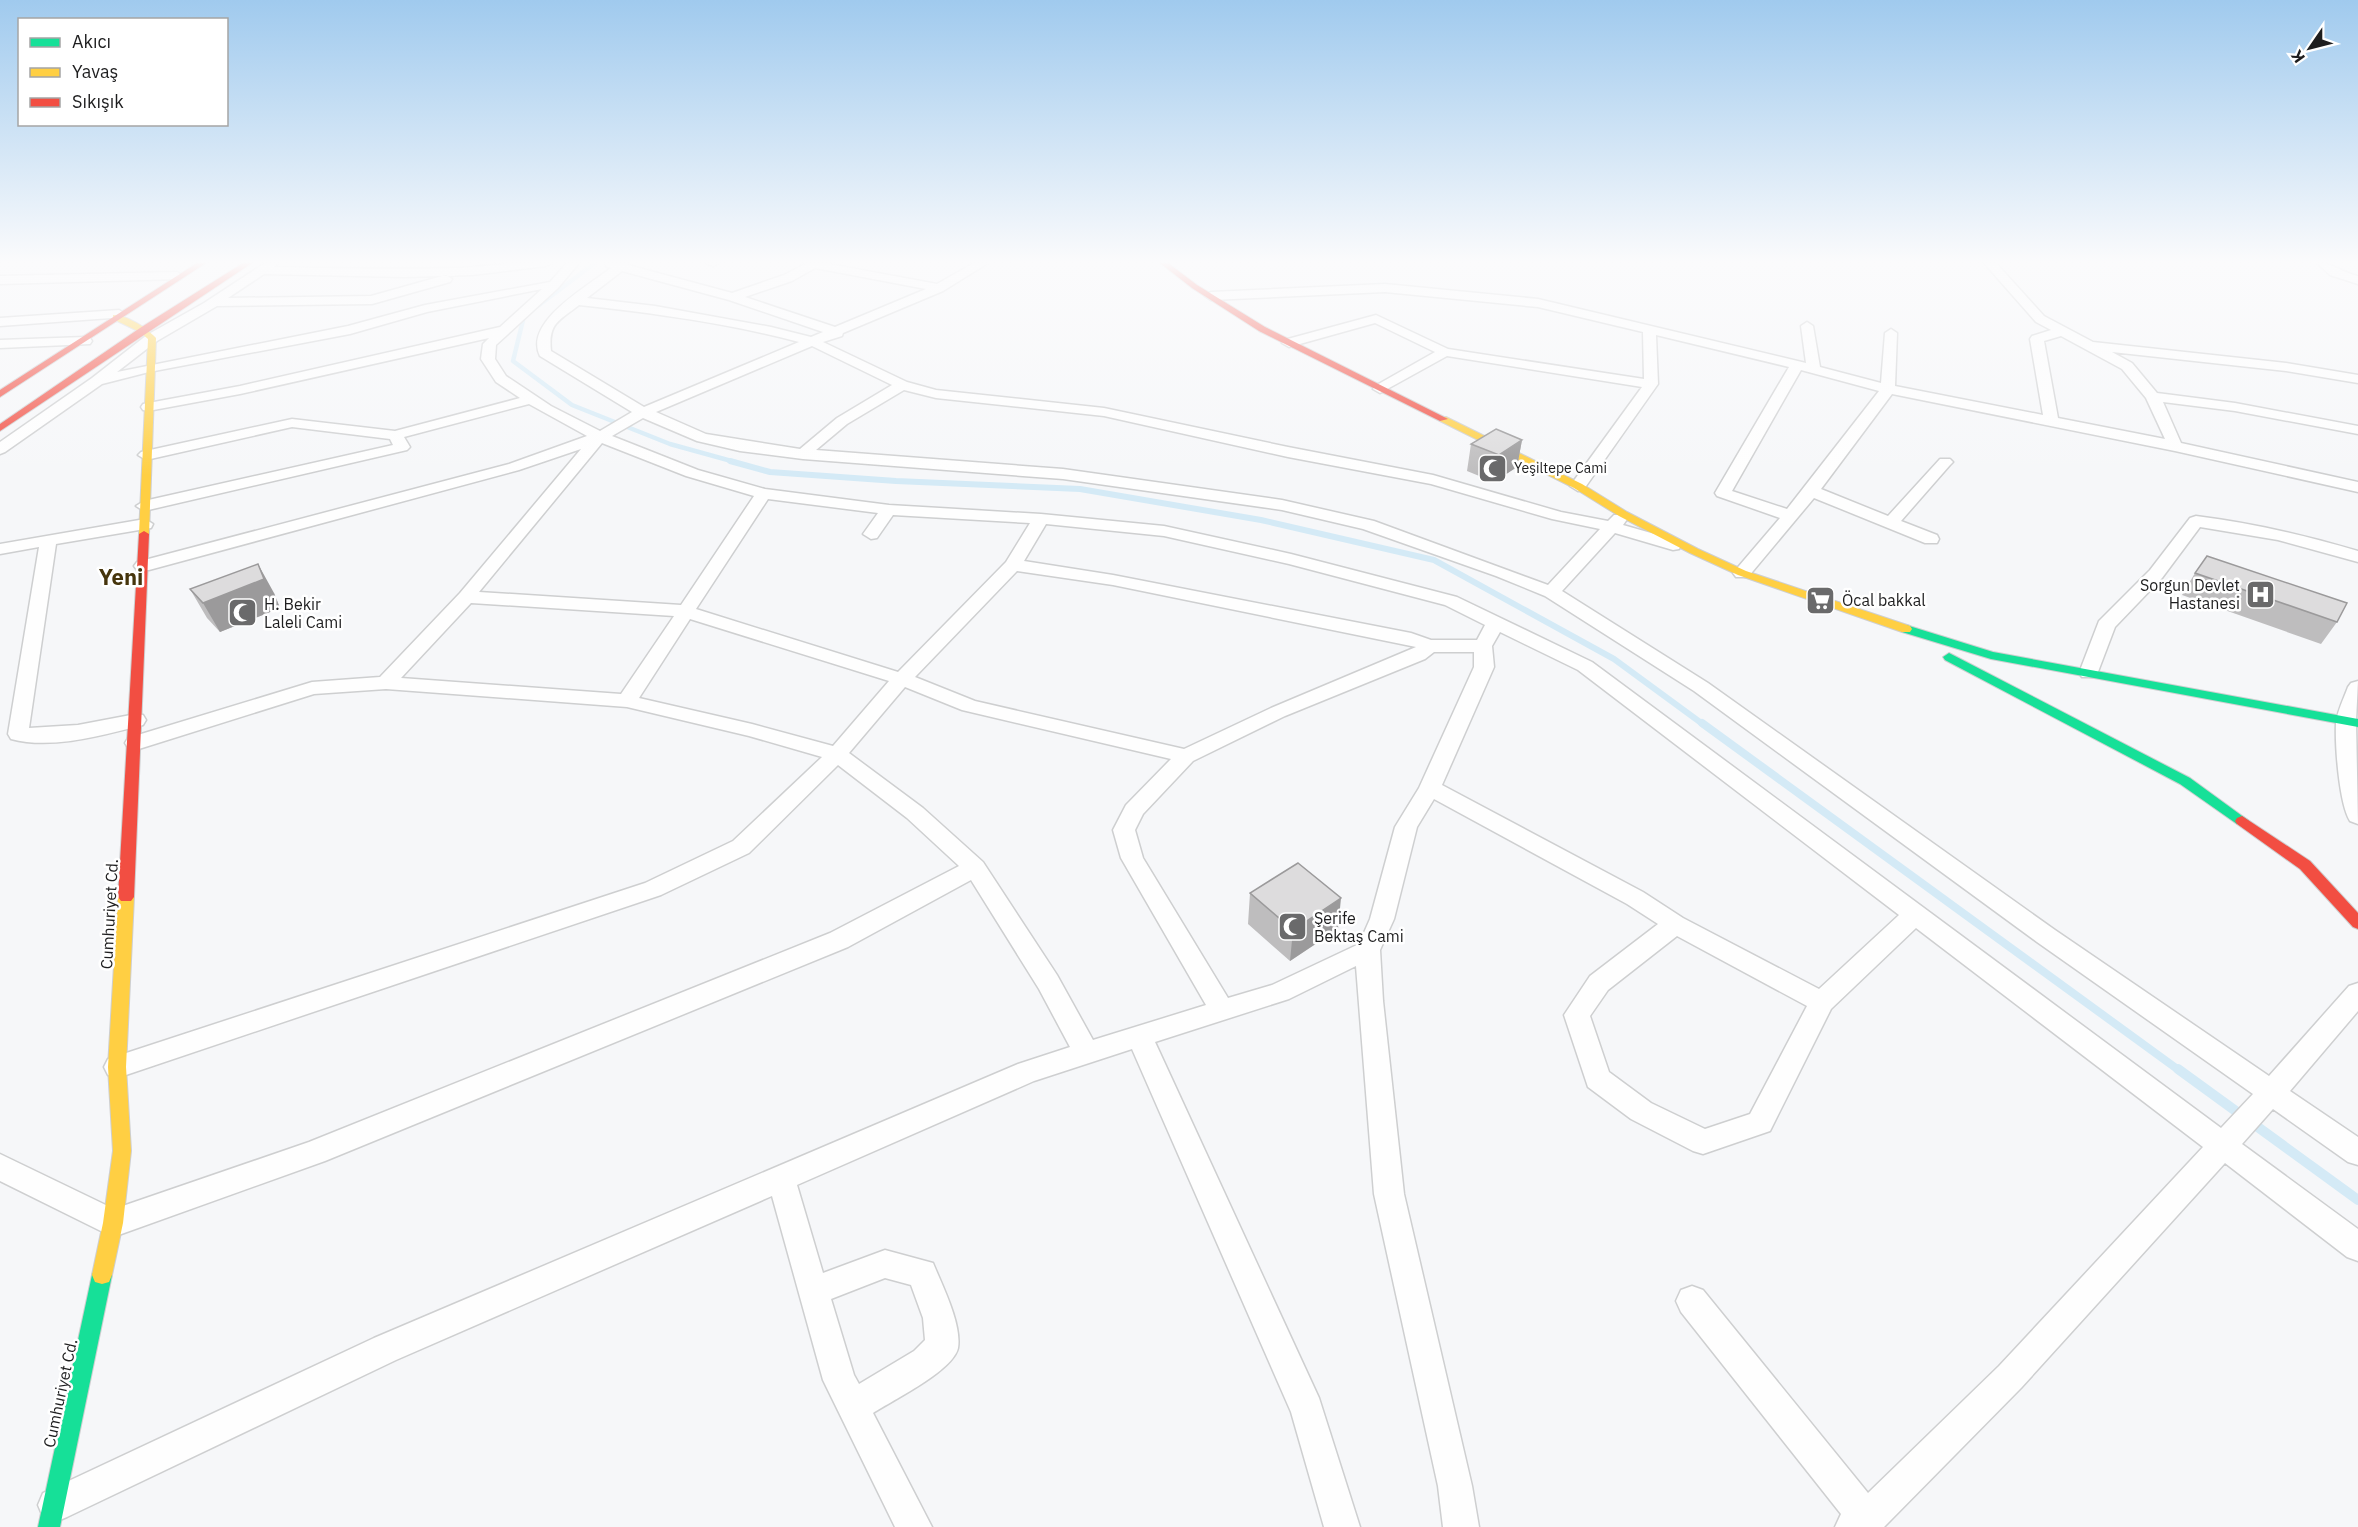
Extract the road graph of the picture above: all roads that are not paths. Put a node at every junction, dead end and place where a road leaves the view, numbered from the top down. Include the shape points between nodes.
1 (90, 334) edge
2 (148, 334) junction
3 (327, 334) edge
4 (488, 334) edge
5 (499, 334) edge
6 (544, 334) edge
7 (783, 334) edge
8 (834, 334) edge
9 (1274, 334) edge
10 (1321, 334) edge
11 (1408, 334) edge
12 (1649, 334) edge
13 (1667, 334) edge
14 (1808, 334) edge
15 (1891, 334) edge
16 (2052, 334) edge
17 (2069, 334) edge
18 (80, 341) junction
19 (813, 342) junction
20 (1289, 343) junction
21 (0, 344) edge
22 (2090, 346) junction
23 (1445, 352) junction
24 (1797, 366) junction
25 (149, 368) junction
26 (1814, 369) junction
27 (2358, 379) edge
28 (97, 381) junction
29 (1652, 384) junction
30 (902, 385) junction
31 (0, 388) edge
32 (1380, 389) junction
33 (1888, 389) junction
34 (0, 394) edge
35 (2153, 397) junction
36 (531, 399) junction
37 (148, 406) junction
38 (640, 414) junction
39 (2051, 421) junction
40 (0, 428) edge
41 (2358, 430) edge
42 (395, 435) junction
43 (600, 437) junction
44 (2175, 446) junction
45 (0, 449) edge
46 (803, 454) junction
47 (146, 455) junction
48 (1945, 462) dead end
49 (1578, 486) junction
50 (2358, 487) edge
51 (1811, 491) junction
52 (763, 494) junction
53 (144, 506) junction
54 (889, 510) junction
55 (1790, 516) junction
56 (1041, 519) junction
57 (1618, 520) junction
58 (1890, 523) junction
59 (145, 524) junction
60 (871, 534) dead end
61 (1931, 540) dead end
62 (48, 542) junction
63 (0, 549) edge
64 (1694, 551) joint
65 (2358, 557) edge
66 (1013, 565) junction
67 (143, 566) junction
68 (1742, 573) junction
69 (1551, 592) junction
70 (466, 597) junction
71 (684, 611) junction
72 (1496, 621) junction
73 (1880, 621) junction
74 (1429, 646) junction
75 (1483, 646) junction
76 (2089, 673) junction
77 (902, 679) junction
78 (386, 683) junction
79 (2358, 687) edge
80 (627, 701) junction
81 (136, 720) junction
82 (2352, 722) edge
83 (135, 743) junction
84 (837, 754) junction
85 (1186, 756) junction
86 (1430, 788) junction
87 (2358, 816) edge
88 (975, 868) junction
89 (1915, 914) junction
90 (2358, 923) edge
91 (1675, 924) junction
92 (1368, 950) junction
93 (2358, 993) edge
94 (1822, 1002) junction
95 (1222, 1010) junction
96 (1139, 1035) junction
97 (1086, 1052) junction
98 (117, 1067) junction
99 (2272, 1092) junction
100 (2222, 1144) junction
101 (2358, 1153) edge
102 (0, 1167) edge
103 (780, 1178) junction
104 (113, 1223) junction
105 (2358, 1247) edge
106 (814, 1291) junction
107 (1692, 1301) dead end
108 (852, 1407) junction
109 (51, 1517) edge
110 (1860, 1523) edge
111 (914, 1527) edge
112 (1342, 1527) edge
113 (1461, 1527) edge

1 - 18 main road
2 - 25 main road, Cumhuriyet Cd.
2 - 28 street
2 - 40 main road
3 - 25 street
4 - 37 street via 240,390
5 - 36 street via 490,344 488,359 501,378
6 - 38 street via 545,353
7 - 19 street
8 - 19 street
9 - 20 main road
10 - 20 street
11 - 23 street
12 - 29 street
13 - 24 street
14 - 26 street
15 - 33 street
16 - 39 street via 2037,339
17 - 22 street
18 - 21 street
18 - 31 street
18 - 34 main road
19 - 30 street
19 - 38 street
20 - 32 main road
22 - 27 street via 2286,367
22 - 35 street via 2127,366
23 - 29 street
23 - 32 street
24 - 26 street
24 - 55 street via 1723,493
25 - 28 street
25 - 37 main road, Cumhuriyet Cd.
26 - 33 street
28 - 45 street
29 - 49 street
30 - 46 street via 842,421
30 - 57 street via 936,394 1104,412 1433,480 1558,516
32 - 49 main road
33 - 39 street
33 - 51 street
35 - 41 street via 2235,407
35 - 44 street
36 - 42 street
36 - 43 street
37 - 47 main road, Cumhuriyet Cd.
38 - 43 street
38 - 46 street via 702,438
39 - 44 street
42 - 47 street via 292,423
42 - 53 street via 402,447
43 - 52 street via 692,473
43 - 67 street via 514,468
43 - 70 street
44 - 50 street
46 - 69 street via 1063,474 1282,505 1368,525
47 - 53 main road, Cumhuriyet Cd.
48 - 58 street
49 - 57 main road
51 - 55 street
51 - 58 street
52 - 54 street
52 - 71 street
53 - 59 main road, Cumhuriyet Cd.
54 - 56 street
54 - 60 street
55 - 68 street
56 - 66 street
56 - 72 street via 1164,531 1291,559 1451,601
57 - 64 street
57 - 69 street
58 - 61 street
59 - 62 street
59 - 67 main road, Cumhuriyet Cd.
62 - 63 street
62 - 81 street via 18,734 52,736
64 - 68 main road
65 - 76 street via 2258,529 2196,521 2156,574 2106,625
66 - 74 street via 1124,582 1411,639
66 - 77 street
67 - 81 main road, Cumhuriyet Cd.
68 - 73 main road
69 - 99 street via 1701,687 2046,936
70 - 71 street
70 - 78 street
71 - 77 street
71 - 80 street
72 - 75 street
72 - 89 street via 1586,666
73 - 76 main road via 1991,656
73 - 90 main road via 2185,782 2305,865
74 - 75 street
74 - 85 street via 1418,655 1278,712
75 - 86 street via 1484,667
76 - 82 main road
77 - 84 street
77 - 85 street via 969,706
78 - 80 street
78 - 83 street via 312,688
79 - 82 street
80 - 84 street
81 - 83 main road, Cumhuriyet Cd.
82 - 87 street via 2352,792
83 - 98 main road, Cumhuriyet Cd.
84 - 88 street via 915,813
84 - 98 street via 741,847 653,889
85 - 95 street via 1134,810 1124,830 1132,858
86 - 91 street via 1635,898
86 - 92 street via 1406,827 1382,919
88 - 97 street via 1048,982
88 - 104 street via 839,940 315,1152
89 - 94 street
89 - 100 street
91 - 94 street
91 - 94 street via 1599,983 1577,1015 1598,1079 1641,1111 1703,1142 1760,1123
92 - 95 street via 1280,992
92 - 113 street via 1389,1194
93 - 99 street
95 - 96 street
96 - 97 street
96 - 112 street via 1308,1410
97 - 103 street via 1027,1072
98 - 104 main road, Cumhuriyet Cd. via 122,1152
99 - 100 street
99 - 101 street
100 - 105 street
100 - 110 street via 2010,1377
102 - 104 street
103 - 106 street
103 - 109 street via 385,1348
104 - 109 main road, Cumhuriyet Cd.
106 - 108 street via 839,1380
106 - 108 street via 885,1264 922,1272 939,1318 942,1347 925,1362
107 - 110 street
108 - 111 street

